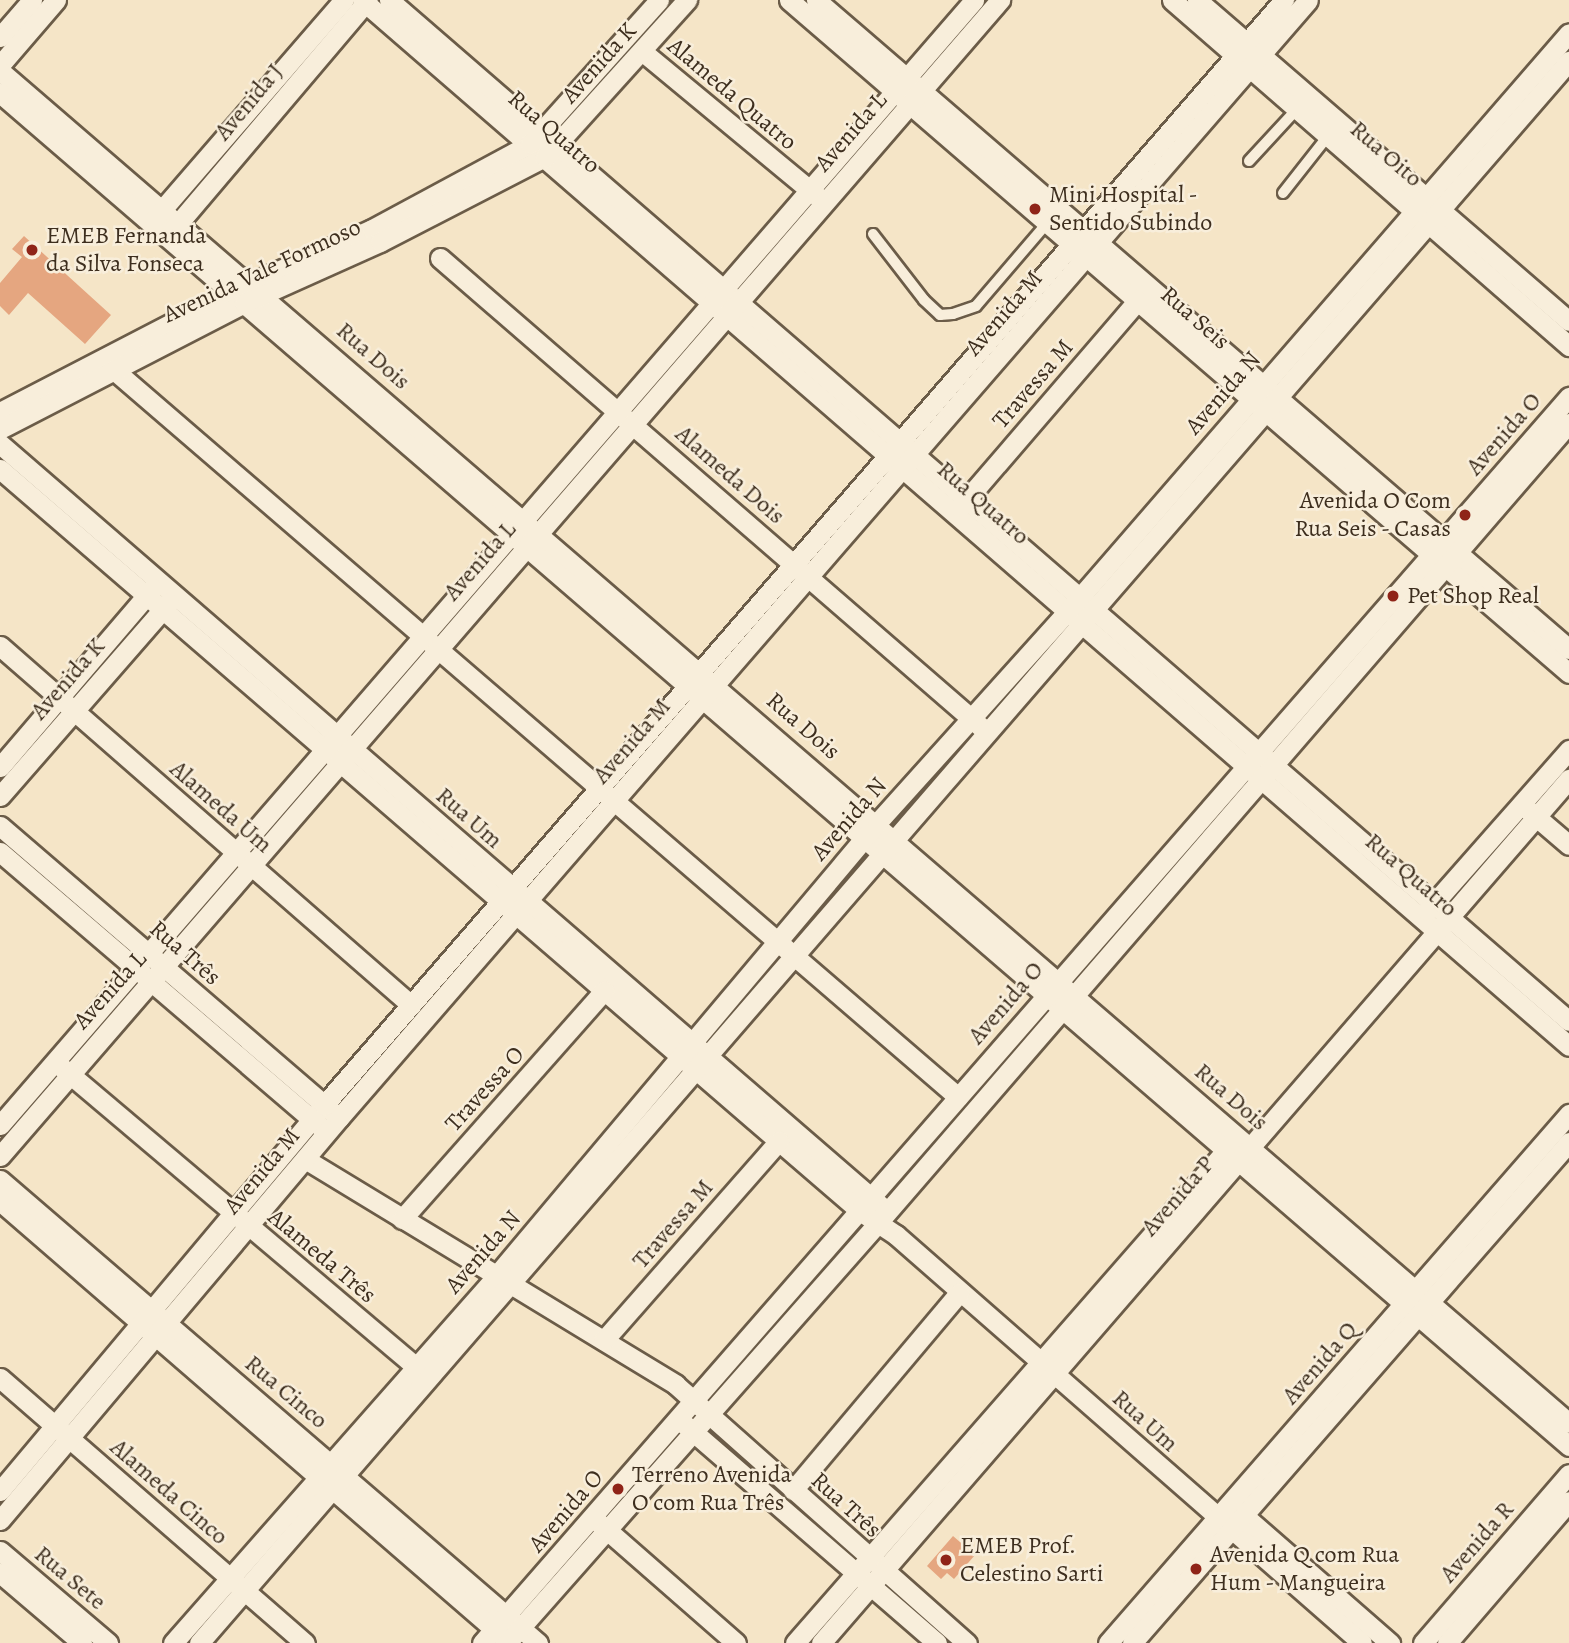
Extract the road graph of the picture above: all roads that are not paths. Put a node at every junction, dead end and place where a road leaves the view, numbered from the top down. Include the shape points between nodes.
1 (32, 0) edge
2 (56, 0) edge
3 (344, 0) edge
4 (390, 0) edge
5 (659, 0) edge
6 (687, 0) edge
7 (789, 0) edge
8 (816, 0) edge
9 (974, 0) edge
10 (1000, 0) edge
11 (1172, 0) edge
12 (1197, 0) edge
13 (1284, 0) edge
14 (1308, 0) edge
15 (365, 1) edge
16 (1569, 33) edge
17 (0, 37) edge
18 (643, 52) junction
19 (1247, 55) junction
20 (1569, 61) edge
21 (0, 65) edge
22 (0, 71) edge
23 (908, 90) junction
24 (0, 93) edge
25 (1297, 109) junction
26 (1328, 136) junction
27 (544, 144) junction
28 (1249, 161) dead end
29 (1283, 193) dead end
30 (816, 195) junction
31 (1426, 209) junction
32 (157, 216) junction
33 (1048, 222) junction
34 (173, 230) junction
35 (873, 234) dead end
36 (1085, 244) junction
37 (440, 258) dead end
38 (248, 293) junction
39 (1137, 300) junction
40 (726, 301) junction
41 (1569, 321) edge
42 (1569, 346) edge
43 (114, 370) junction
44 (1569, 397) edge
45 (1263, 399) junction
46 (0, 412) edge
47 (626, 417) junction
48 (1569, 423) edge
49 (0, 429) edge
50 (0, 444) edge
51 (903, 455) junction
52 (0, 469) edge
53 (961, 505) junction
54 (526, 532) junction
55 (1444, 553) junction
56 (801, 570) junction
57 (152, 589) junction
58 (168, 603) junction
59 (1074, 603) junction
60 (1090, 616) junction
61 (430, 642) junction
62 (0, 646) edge
63 (1569, 649) edge
64 (1569, 673) edge
65 (702, 683) junction
66 (66, 704) junction
67 (979, 725) junction
68 (338, 749) junction
69 (1569, 750) edge
70 (1260, 764) junction
71 (0, 766) edge
72 (1569, 779) edge
73 (607, 794) junction
74 (0, 796) edge
75 (1529, 810) junction
76 (0, 826) edge
77 (872, 830) junction
78 (888, 844) junction
79 (1569, 845) edge
80 (0, 852) edge
81 (236, 853) junction
82 (251, 866) junction
83 (514, 901) junction
84 (1435, 917) junction
85 (777, 941) junction
86 (794, 955) junction
87 (141, 959) junction
88 (157, 973) junction
89 (604, 991) junction
90 (1060, 993) junction
91 (411, 1005) junction
92 (1569, 1021) edge
93 (1569, 1046) edge
94 (686, 1049) junction
95 (702, 1063) junction
96 (61, 1067) junction
97 (958, 1097) junction
98 (1569, 1114) edge
99 (325, 1119) junction
100 (0, 1125) edge
101 (779, 1141) junction
102 (1569, 1143) edge
103 (1240, 1148) junction
104 (0, 1156) edge
105 (305, 1159) junction
106 (0, 1180) edge
107 (0, 1201) edge
108 (866, 1204) junction
109 (402, 1219) junction
110 (881, 1219) junction
111 (240, 1221) junction
112 (504, 1280) junction
113 (959, 1293) junction
114 (1417, 1303) junction
115 (154, 1322) junction
116 (604, 1340) junction
117 (1048, 1367) junction
118 (423, 1373) junction
119 (0, 1378) edge
120 (702, 1408) junction
121 (1569, 1423) edge
122 (686, 1426) junction
123 (62, 1432) junction
124 (1569, 1446) edge
125 (326, 1470) junction
126 (1569, 1474) edge
127 (341, 1483) junction
128 (793, 1490) junction
129 (0, 1491) edge
130 (1569, 1501) edge
131 (1230, 1516) junction
132 (0, 1520) edge
133 (600, 1524) junction
134 (0, 1551) edge
135 (869, 1572) junction
136 (0, 1573) edge
137 (238, 1584) junction
138 (504, 1635) edge
139 (82, 1643) edge
140 (108, 1643) edge
141 (173, 1643) edge
142 (199, 1643) edge
143 (305, 1643) edge
144 (538, 1643) edge
145 (736, 1643) edge
146 (795, 1643) edge
147 (821, 1643) edge
148 (937, 1643) edge
149 (967, 1643) edge
150 (1108, 1643) edge
151 (1132, 1643) edge
152 (1362, 1643) edge
153 (1390, 1643) edge
154 (1423, 1643) edge
155 (1447, 1643) edge

1 - 17 street
2 - 21 street
3 - 32 street, Avenida J
4 - 27 street, Rua Quatro
5 - 27 street, Avenida K
6 - 18 street, Avenida K
7 - 23 street, Rua Seis
8 - 23 street, Rua Seis
9 - 23 street, Avenida L
10 - 23 street, Avenida L
11 - 19 street, Rua Oito
12 - 19 street, Rua Oito
13 - 19 street, Avenida M
14 - 19 street, Avenida M
15 - 27 street, Rua Quatro
15 - 34 street, Avenida J
16 - 31 street, Avenida N
18 - 27 street, Avenida K
18 - 30 street, Alameda Quatro
19 - 25 street, Rua Oito
19 - 31 street, Rua Oito
19 - 36 street, Avenida M
20 - 31 street, Avenida N
22 - 32 street, Rua Dois
23 - 30 street, Avenida L
23 - 33 street, Rua Seis
23 - 36 street, Rua Seis
24 - 32 street, Rua Dois
25 - 26 street, Rua Oito
25 - 28 lane
26 - 29 lane
26 - 31 street, Rua Oito
27 - 38 street, Avenida Vale Formoso
27 - 40 street, Rua Quatro
30 - 40 street, Avenida L
31 - 41 street, Rua Oito
31 - 42 street, Rua Oito
31 - 45 street, Avenida N
32 - 34 street, Rua Dois
33 - 35 lane via 976,306 940,315
33 - 36 street, Rua Seis
34 - 38 street, Rua Dois
36 - 39 street, Rua Seis
36 - 45 street, Rua Seis
36 - 51 street, Avenida M
37 - 47 street, Alameda Dois
38 - 43 street, Avenida Vale Formoso
38 - 46 street, Avenida Vale Formoso
38 - 54 street, Rua Dois
39 - 45 street, Rua Seis
39 - 53 street, Travessa M
40 - 47 street, Avenida L
40 - 51 street, Rua Quatro
43 - 49 street, Avenida Vale Formoso
43 - 61 street
44 - 55 street, Avenida O
45 - 55 street, Rua Seis
45 - 59 street, Avenida N
45 - 60 street, Avenida N
47 - 54 street, Avenida L
47 - 56 street, Alameda Dois
48 - 55 street, Avenida O
50 - 57 street, Rua Um
51 - 53 street, Rua Quatro
51 - 56 street, Avenida M
52 - 57 street, Rua Um
53 - 59 street, Rua Quatro
54 - 61 street, Avenida L
54 - 65 street, Rua Dois
55 - 63 street, Rua Seis
55 - 64 street, Rua Seis
55 - 70 street, Avenida O
56 - 65 street, Avenida M
56 - 67 street, Alameda Dois
57 - 58 street, Rua Um
57 - 66 street, Avenida K
58 - 66 street, Avenida K
58 - 68 street, Rua Um
59 - 60 street, Rua Quatro
59 - 67 street, Avenida N
60 - 67 street, Avenida N
60 - 70 street, Rua Quatro
61 - 68 street, Avenida L
61 - 73 street
62 - 66 street, Alameda Um
65 - 73 street, Avenida M
65 - 77 street, Rua Dois
66 - 71 street, Avenida K
66 - 74 street, Avenida K
66 - 81 street, Alameda Um
67 - 77 street, Avenida N
67 - 78 street, Avenida N
68 - 81 street, Avenida L
68 - 82 street, Avenida L
68 - 83 street, Rua Um
69 - 75 street, Avenida P
70 - 84 street, Rua Quatro
70 - 90 street, Avenida O
72 - 75 street, Avenida P
73 - 83 street, Avenida M
73 - 85 street
75 - 79 street
75 - 84 street, Avenida P
76 - 87 street, Rua Três
77 - 78 street, Rua Dois
77 - 85 street, Avenida N
78 - 86 street, Avenida N
78 - 90 street, Rua Dois
80 - 87 street, Rua Três
81 - 82 street, Alameda Um
81 - 87 street, Avenida L
82 - 88 street, Avenida L
82 - 91 street, Alameda Um
83 - 89 street, Rua Um
83 - 91 street, Avenida M
83 - 94 street, Rua Um
83 - 99 street, Avenida M
84 - 92 street, Rua Quatro
84 - 93 street, Rua Quatro
84 - 103 street, Avenida P
85 - 86 street
85 - 94 street, Avenida N
86 - 95 street, Avenida N
86 - 97 street
87 - 88 street, Rua Três
87 - 96 street, Avenida L
88 - 96 street, Avenida L
88 - 99 street, Rua Três
89 - 94 street, Rua Um
89 - 109 street, Travessa O
90 - 97 street, Avenida O
90 - 103 street, Rua Dois
90 - 110 street, Avenida O
91 - 99 street, Avenida M
94 - 95 street, Rua Um
94 - 112 street, Avenida N
95 - 101 street, Rua Um
95 - 108 street, Rua Um
95 - 112 street, Avenida N
96 - 100 street, Avenida L
96 - 104 street, Avenida L
96 - 111 street, Alameda Três
97 - 108 street, Avenida O
98 - 114 street, Avenida Q
99 - 105 street, Avenida M
99 - 111 street, Avenida M
101 - 108 street, Rua Um
101 - 116 street, Travessa M
102 - 114 street, Avenida Q
103 - 114 street, Rua Dois
103 - 117 street, Avenida P
105 - 109 street, Rua Três
105 - 111 street, Avenida M
106 - 115 street, Rua Cinco
107 - 115 street, Rua Cinco
108 - 110 street, Rua Um
108 - 120 street, Avenida O
109 - 112 street, Rua Três
110 - 113 street, Rua Um
110 - 120 street, Avenida O
111 - 115 street, Avenida M
111 - 118 street, Alameda Três
112 - 116 street, Rua Três
112 - 118 street, Avenida N
113 - 117 street, Rua Um
113 - 128 street
114 - 121 street, Rua Dois
114 - 124 street, Rua Dois
114 - 131 street, Avenida Q
115 - 123 street, Avenida M
115 - 125 street, Rua Cinco
116 - 120 street, Rua Três
117 - 131 street, Rua Um
117 - 135 street, Avenida P
118 - 125 street, Avenida N
118 - 127 street, Avenida N
119 - 123 street, Alameda Cinco
120 - 122 street, Avenida O
120 - 128 street, Rua Três
122 - 133 street, Avenida O
122 - 135 street, Rua Três
123 - 129 street, Avenida M
123 - 132 street, Avenida M
123 - 137 street, Alameda Cinco
125 - 127 street, Rua Cinco
125 - 137 street, Avenida N
126 - 154 street, Avenida R
127 - 137 street, Avenida N
127 - 138 street, Rua Cinco
128 - 135 street, Rua Três
130 - 155 street, Avenida R
131 - 150 street, Avenida Q
131 - 151 street, Avenida Q
131 - 152 street, Rua Um
131 - 153 street, Rua Um
133 - 138 street, Avenida O
133 - 145 street
134 - 140 street, Rua Sete
135 - 146 street, Avenida P
135 - 147 street, Avenida P
135 - 148 street, Rua Três
135 - 149 street, Rua Três
136 - 139 street, Rua Sete
137 - 141 street, Avenida N
137 - 142 street, Avenida N
137 - 143 street, Alameda Cinco
138 - 144 street, Rua Cinco

